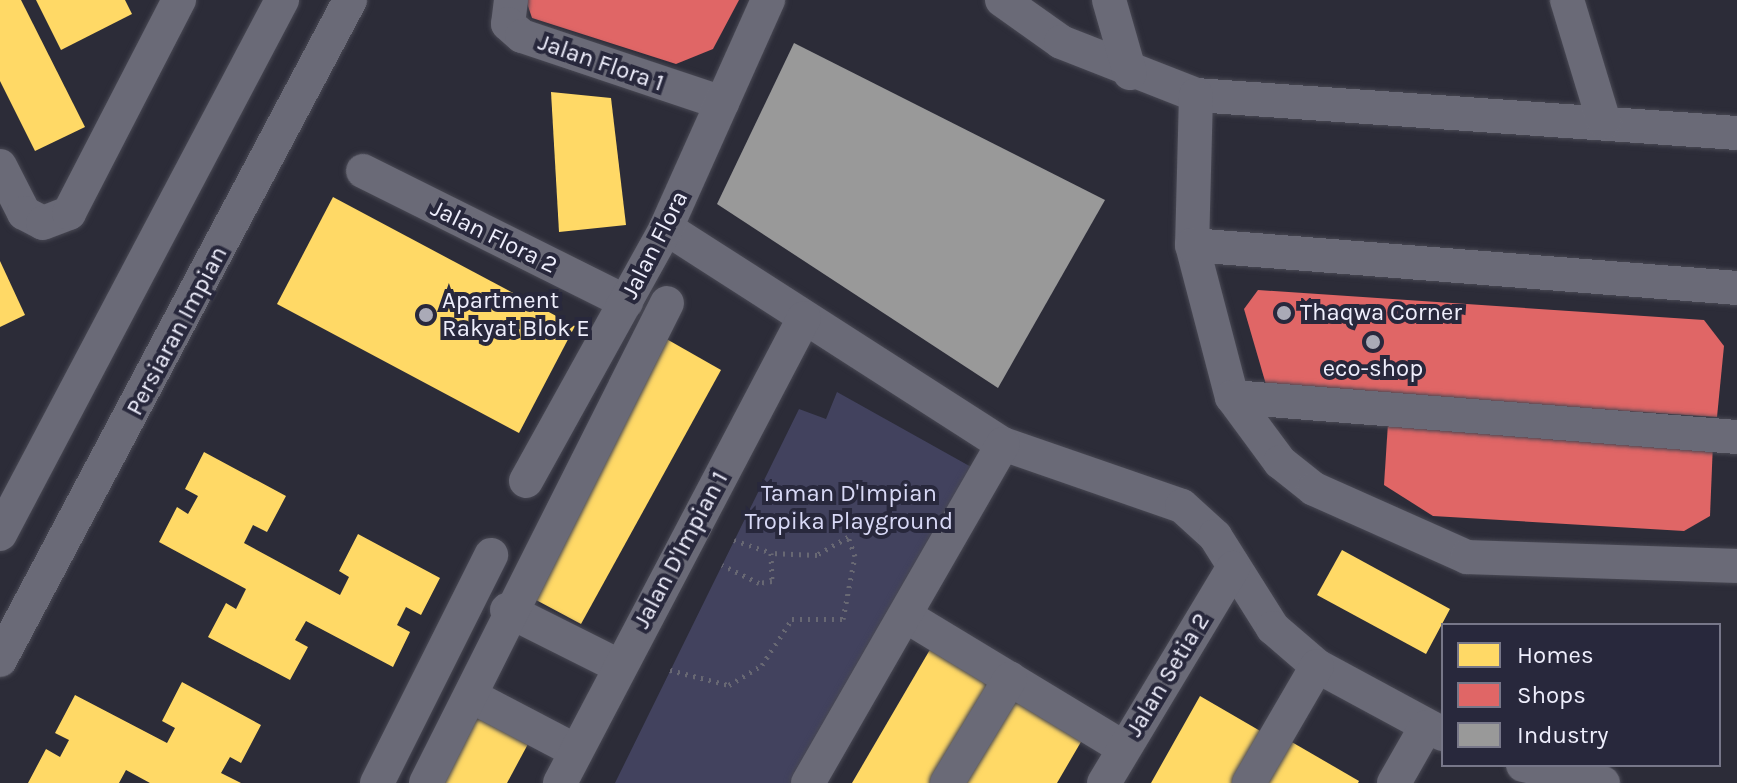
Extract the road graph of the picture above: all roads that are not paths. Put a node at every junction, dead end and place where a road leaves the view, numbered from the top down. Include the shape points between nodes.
1 (282, 0) edge
2 (350, 0) edge
3 (511, 0) edge
4 (768, 0) edge
5 (1002, 0) edge
6 (1109, 0) edge
7 (1567, 0) edge
8 (164, 9) edge
9 (1130, 73) junction
10 (1196, 95) junction
11 (722, 103) junction
12 (1604, 122) junction
13 (1737, 133) edge
14 (0, 166) edge
15 (363, 171) dead end
16 (666, 228) junction
17 (1192, 245) junction
18 (1737, 288) edge
19 (626, 302) junction
20 (667, 303) dead end
21 (804, 318) junction
22 (1232, 397) junction
23 (1737, 437) edge
24 (1003, 444) junction
25 (526, 481) dead end
26 (12, 493) edge
27 (0, 534) edge
28 (491, 555) dead end
29 (1737, 566) edge
30 (1233, 568) junction
31 (507, 610) junction
32 (906, 616) junction
33 (0, 660) edge
34 (619, 666) junction
35 (1317, 666) junction
36 (1010, 679) junction
37 (473, 697) junction
38 (1434, 731) edge
39 (1124, 748) junction
40 (576, 751) junction
41 (1532, 767) edge
42 (377, 783) edge
43 (426, 783) edge
44 (560, 783) edge
45 (808, 783) edge
46 (947, 783) edge
47 (1104, 783) edge
48 (1249, 783) edge
49 (1394, 783) edge
50 (1603, 783) edge

1 - 26 street
2 - 33 street, Persiaran Impian
3 - 11 street, Jalan Flora 1 via 508,24 522,36
4 - 11 street, Jalan Flora
5 - 9 street via 1061,42
6 - 9 street
7 - 12 street
8 - 14 street via 69,213 43,223 24,213
9 - 10 street
10 - 12 street
10 - 17 street
11 - 16 street, Jalan Flora
12 - 13 street
15 - 19 street, Jalan Flora 2
16 - 19 street, Jalan Flora
16 - 21 street
17 - 18 street
17 - 22 street
19 - 25 street, Jalan Flora
20 - 31 street
21 - 24 street
21 - 34 street, Jalan D'Impian 1
22 - 23 street
22 - 29 street via 1254,434 1314,489 1422,542 1524,564
24 - 30 street via 1182,506 1215,536
24 - 32 street
26 - 27 street
28 - 42 street
30 - 35 street via 1273,628
30 - 39 street, Jalan Setia 2
31 - 34 street
31 - 37 street
32 - 36 street
32 - 45 street
34 - 40 street, Jalan D'Impian 1
35 - 38 street
35 - 48 street
36 - 39 street
36 - 46 street
37 - 40 street
37 - 43 street
38 - 49 street
39 - 47 street, Jalan Setia 2
40 - 44 street, Jalan D'Impian 1
41 - 50 street

